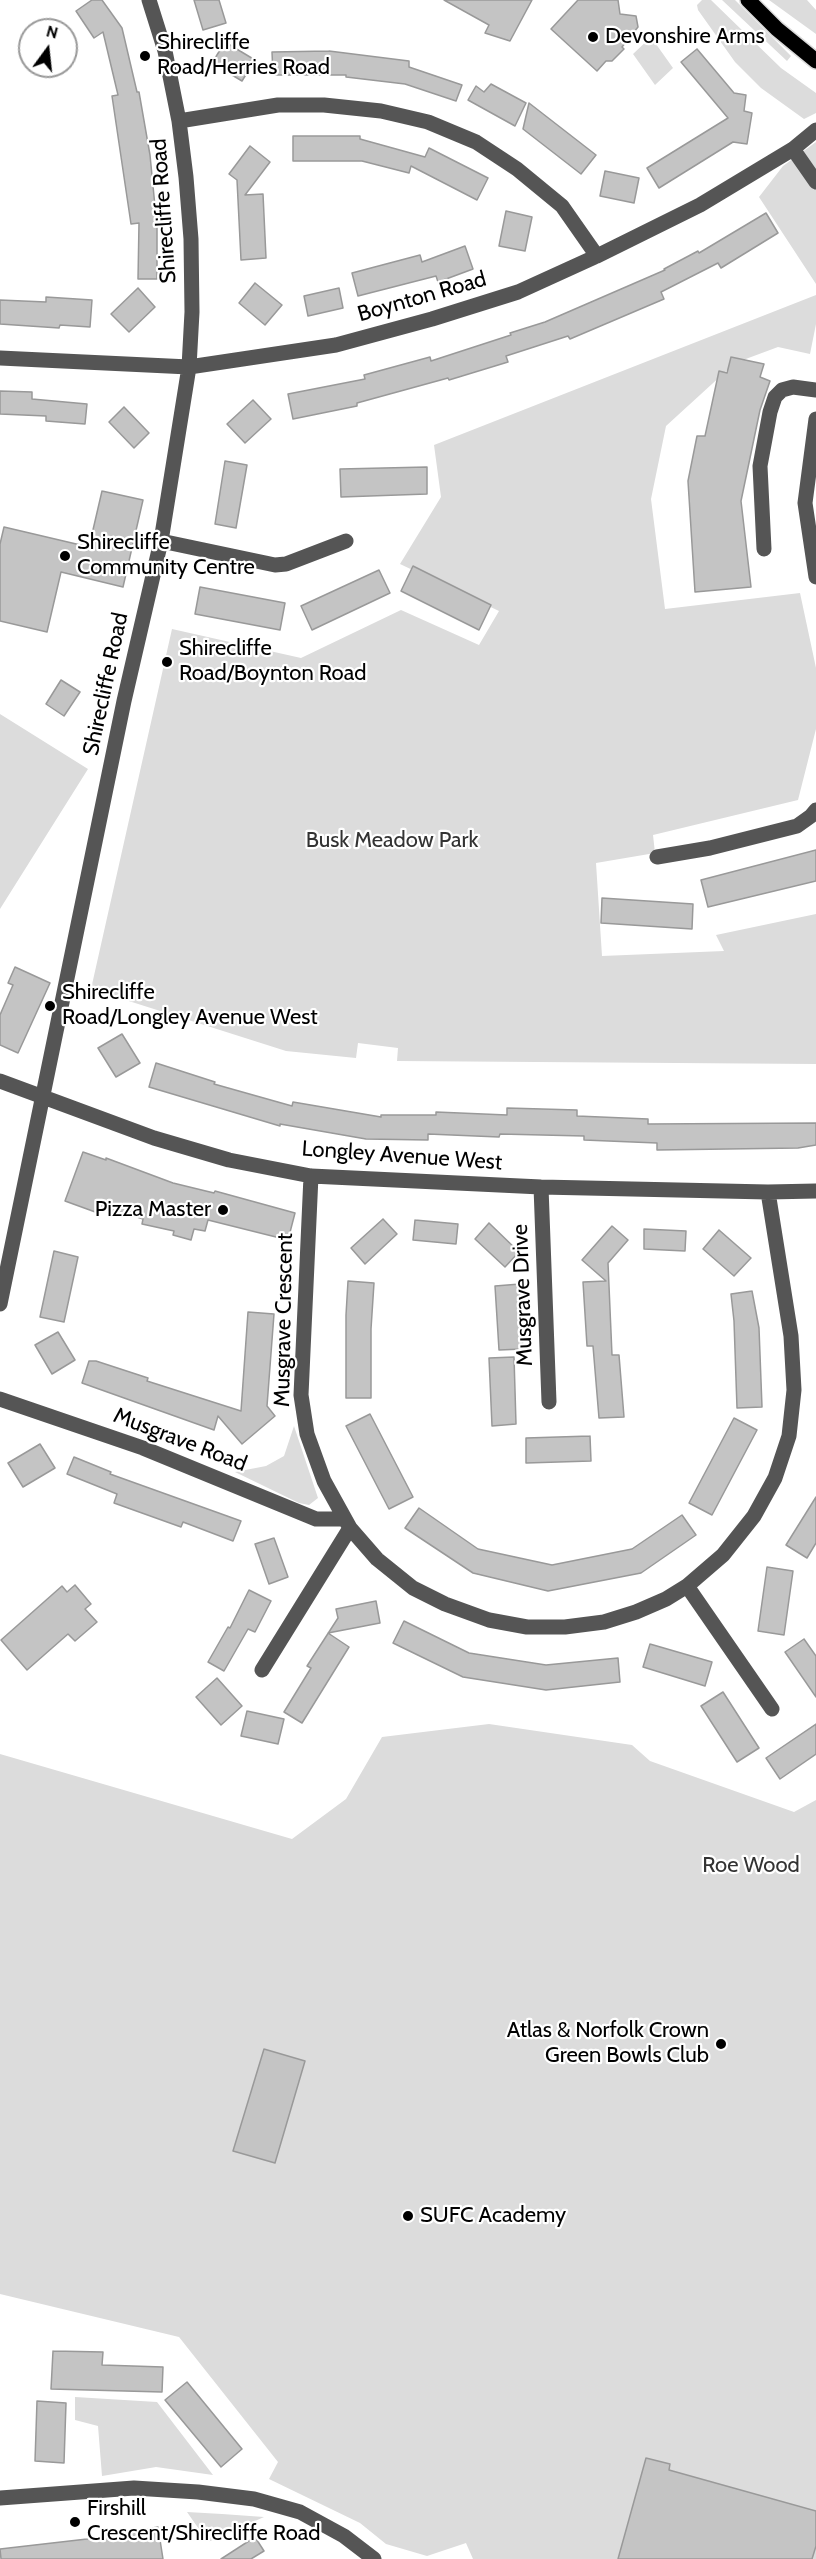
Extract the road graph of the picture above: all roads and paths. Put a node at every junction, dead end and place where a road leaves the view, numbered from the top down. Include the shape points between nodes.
1 (149, 0) edge
2 (748, 0) edge
3 (816, 61) edge
4 (179, 121) junction
5 (816, 130) edge
6 (794, 149) junction
7 (816, 182) edge
8 (597, 256) junction
9 (0, 358) edge
10 (189, 367) junction
11 (816, 390) edge
12 (816, 419) edge
13 (161, 541) junction
14 (346, 541) dead end
15 (764, 549) dead end
16 (816, 578) edge
17 (816, 810) edge
18 (657, 857) dead end
19 (0, 1081) edge
20 (43, 1098) junction
21 (311, 1176) junction
22 (541, 1187) junction
23 (816, 1191) edge
24 (768, 1192) junction
25 (0, 1304) edge
26 (0, 1399) edge
27 (549, 1402) dead end
28 (347, 1523) junction
29 (687, 1586) junction
30 (262, 1670) dead end
31 (772, 1709) dead end
32 (0, 2498) edge
33 (374, 2559) edge

1 - 4 street, Shirecliffe Road via 165,51
2 - 3 main road
4 - 8 street via 278,105 324,105 381,111 428,122 476,142 517,169 562,206
4 - 10 street, Shirecliffe Road via 191,239
5 - 6 street, Boynton Road
6 - 7 street
6 - 8 street, Boynton Road via 700,205
8 - 10 street, Boynton Road via 518,292 421,322 336,345
9 - 10 street, Boynton Road
10 - 13 street, Shirecliffe Road
11 - 15 street via 782,390 770,412 760,466
12 - 16 street via 805,503
13 - 14 street via 275,565
13 - 20 street, Shirecliffe Road via 124,701
17 - 18 street via 797,826
19 - 20 street, Longley Avenue West
20 - 21 street, Longley Avenue West via 229,1160
20 - 25 street, Shirecliffe Road
21 - 22 street, Longley Avenue West
21 - 28 street, Musgrave Crescent via 301,1395 307,1434 324,1481
22 - 24 street, Longley Avenue West
22 - 27 street, Musgrave Drive
23 - 24 street, Longley Avenue West
24 - 29 street, Musgrave Crescent via 791,1336 794,1390 789,1436 775,1478 754,1516 723,1555
26 - 28 street, Musgrave Road via 143,1448 316,1519
28 - 29 street, Musgrave Crescent via 377,1559 413,1588 489,1620 527,1627 603,1622 646,1608
28 - 30 street
29 - 31 street
32 - 33 street via 134,2488 254,2499 300,2512 344,2536

